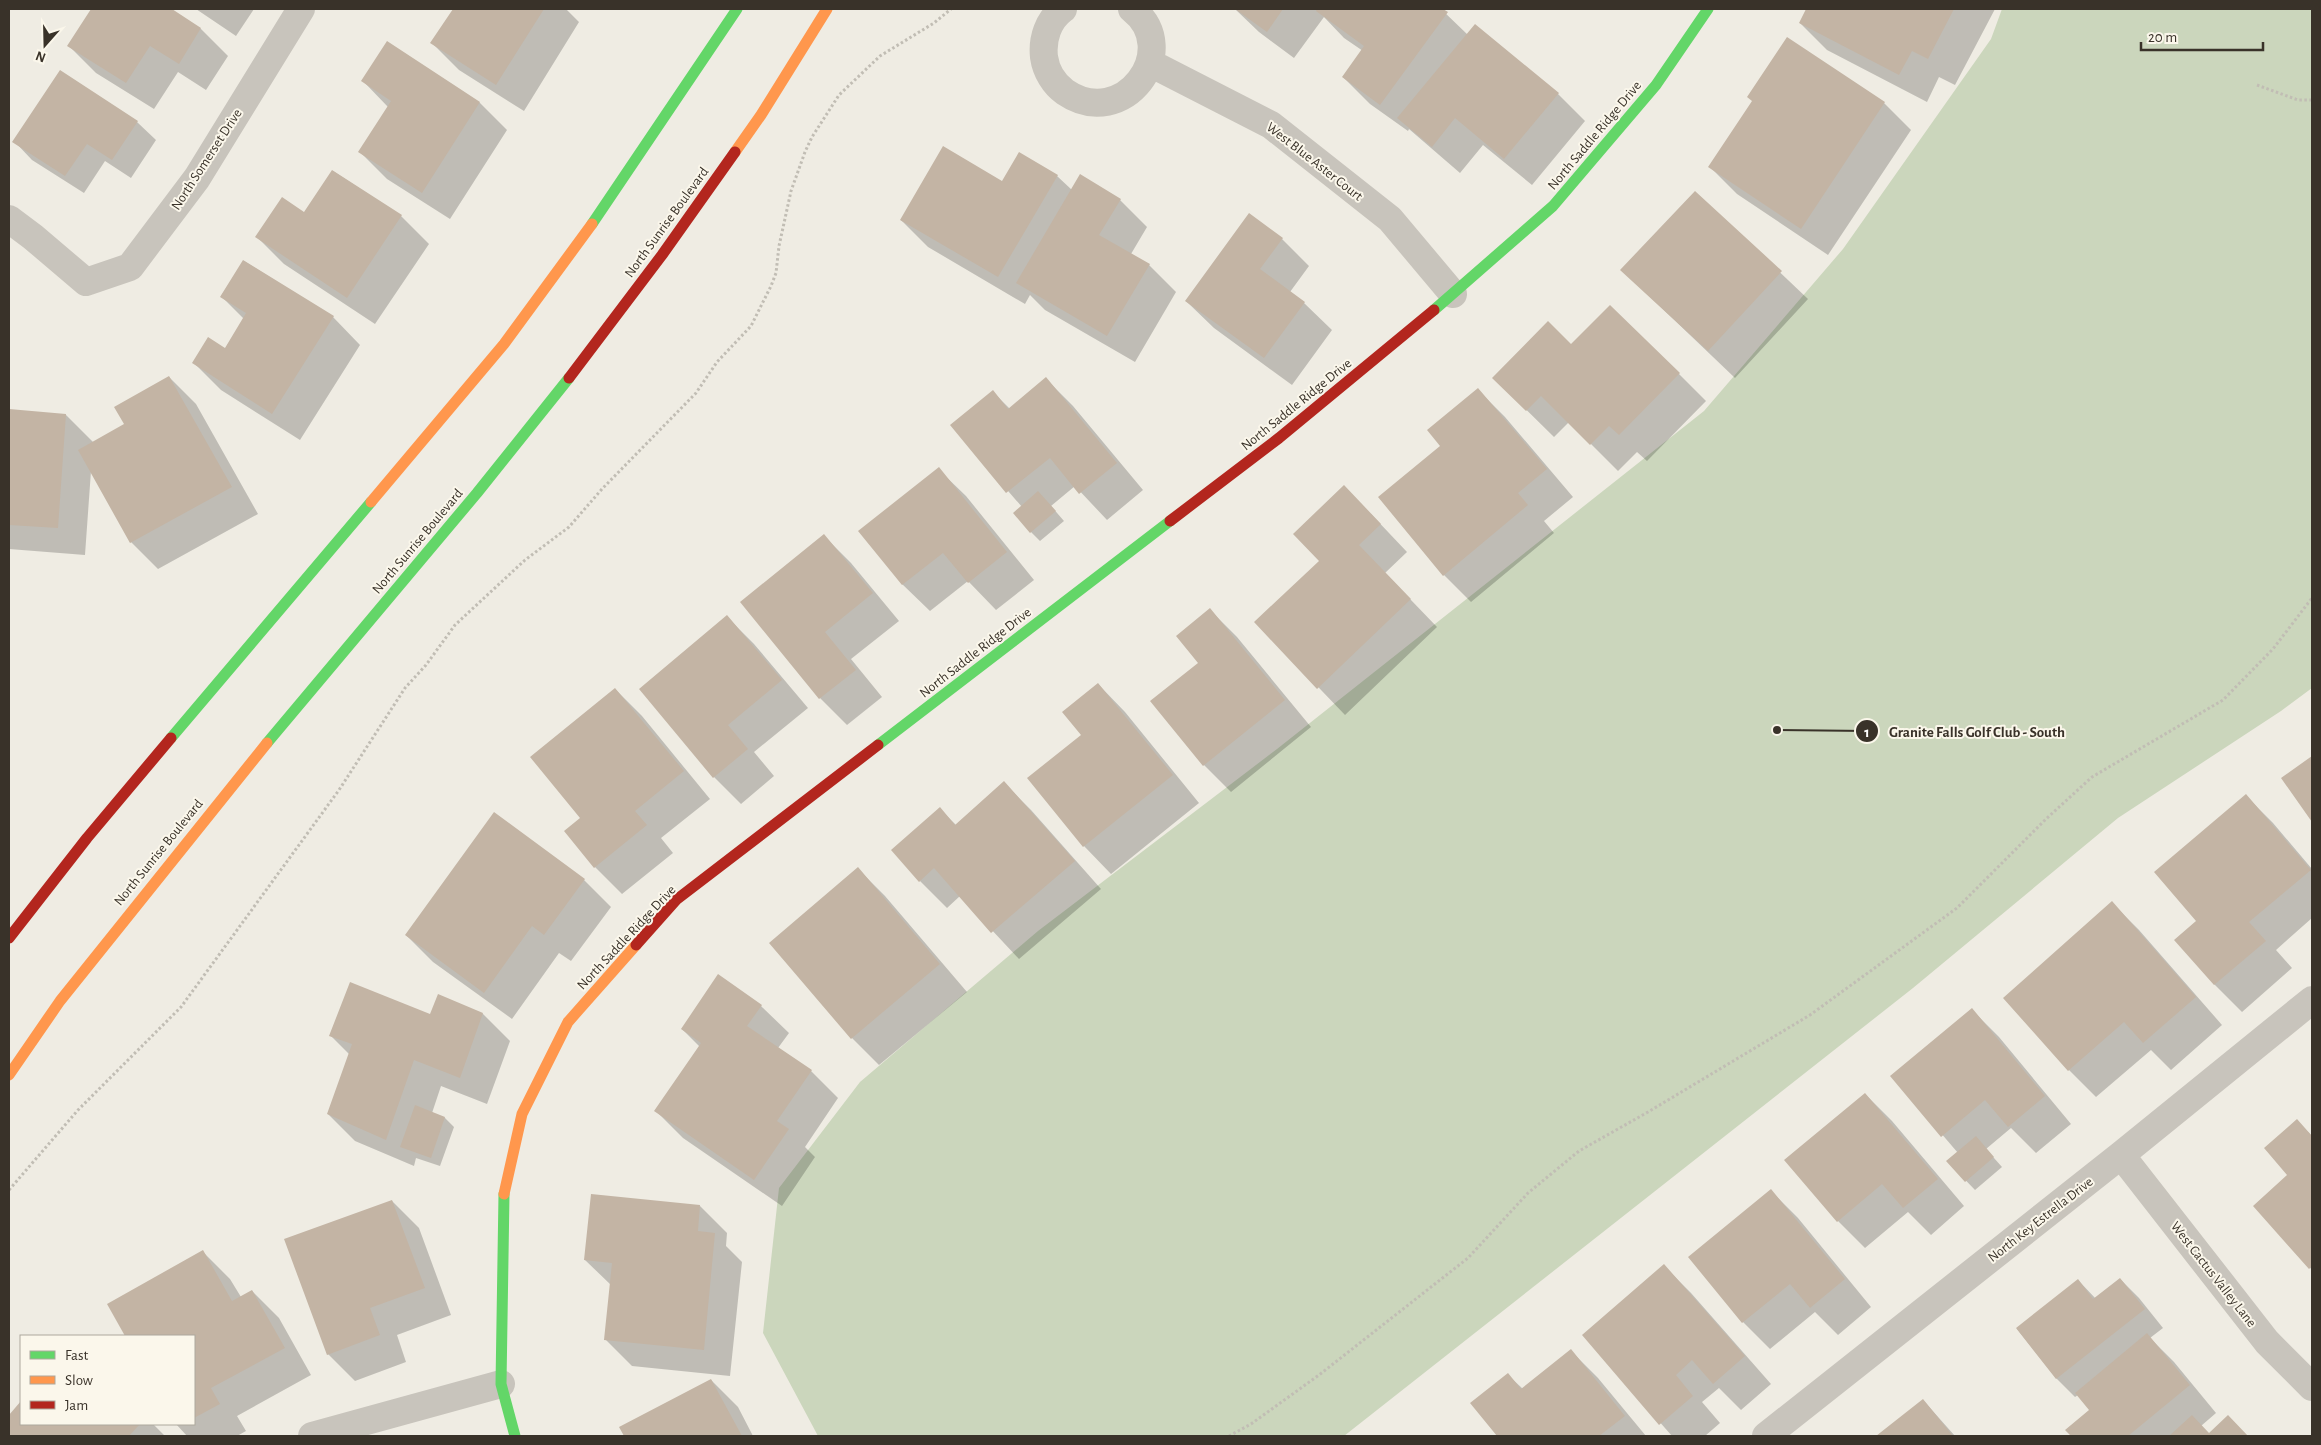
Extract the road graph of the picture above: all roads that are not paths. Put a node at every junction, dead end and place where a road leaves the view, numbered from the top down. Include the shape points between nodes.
1 (301, 9) edge
2 (737, 9) edge
3 (827, 9) edge
4 (1062, 9) edge
5 (1132, 9) edge
6 (1708, 9) edge
7 (1150, 63) junction
8 (9, 219) edge
9 (1453, 294) junction
10 (9, 938) edge
11 (2312, 1000) edge
12 (9, 1075) edge
13 (2121, 1155) junction
14 (501, 1384) junction
15 (2312, 1387) edge
16 (312, 1436) edge
17 (515, 1436) edge
18 (1766, 1436) edge

1 - 8 street, North Somerset Drive via 197,178 130,267 86,282
2 - 10 street via 599,214 504,344 88,838
3 - 12 street, North Sunrise Boulevard via 761,114 679,232 561,388 224,794 60,1000
4 - 7 street via 1048,28 1043,45 1050,76 1073,97 1104,103 1120,98 1138,84
5 - 7 street via 1147,28
6 - 9 street, North Saddle Ridge Drive via 1656,85 1553,206
7 - 9 street, West Blue Aster Court via 1271,125 1390,219
9 - 14 street, North Saddle Ridge Drive via 1279,438 676,900 568,1022 522,1114 503,1200
11 - 13 street, North Key Estrella Drive
13 - 15 street, West Cactus Valley Lane via 2266,1342
13 - 18 street, North Key Estrella Drive
14 - 16 street
14 - 17 street, North Saddle Ridge Drive

